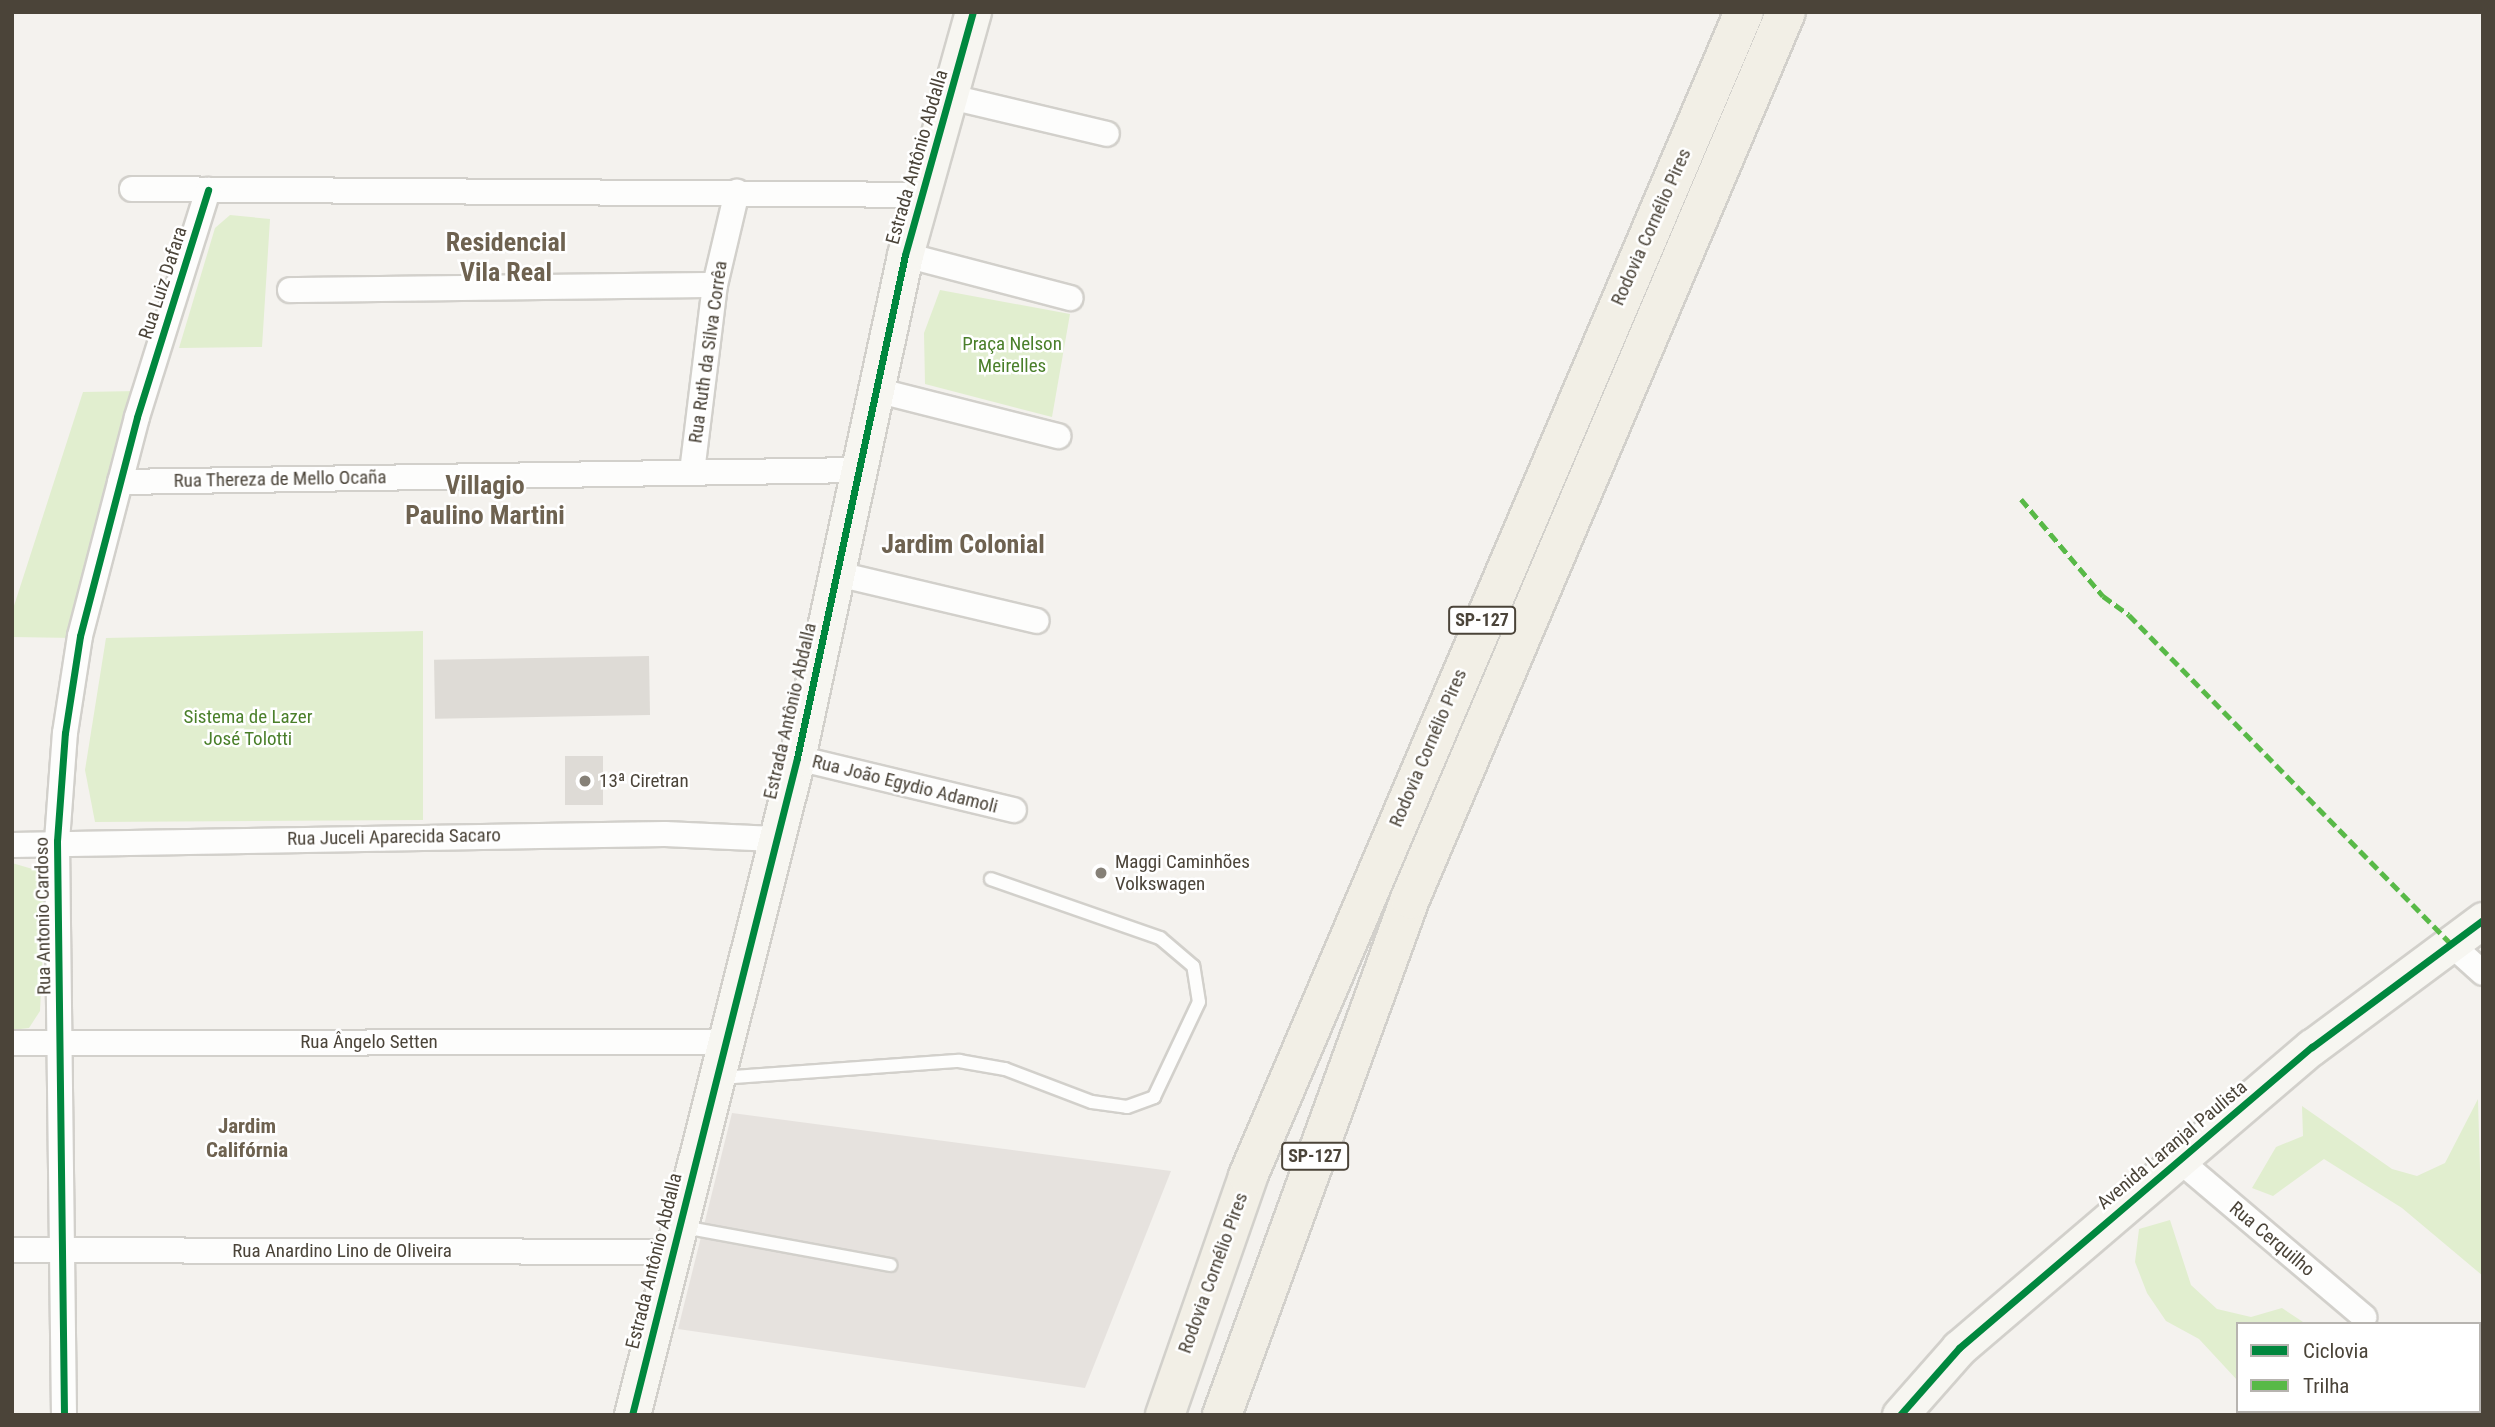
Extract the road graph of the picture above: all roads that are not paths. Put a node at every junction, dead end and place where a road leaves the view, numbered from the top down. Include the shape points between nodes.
1 (973, 12) edge
2 (1744, 12) edge
3 (1786, 12) edge
4 (951, 97) junction
5 (1107, 134) dead end
6 (132, 189) dead end
7 (208, 190) junction
8 (737, 192) junction
9 (923, 195) junction
10 (905, 255) junction
11 (715, 285) junction
12 (290, 290) dead end
13 (1070, 298) dead end
14 (147, 385) joint
15 (880, 391) junction
16 (1058, 436) dead end
17 (860, 470) junction
18 (692, 472) junction
19 (120, 482) junction
20 (838, 574) junction
21 (1037, 621) dead end
22 (797, 758) junction
23 (1014, 810) dead end
24 (775, 839) junction
25 (57, 841) junction
26 (12, 845) edge
27 (991, 879) dead end
28 (2483, 920) edge
29 (2454, 946) junction
30 (2483, 973) edge
31 (725, 1042) junction
32 (12, 1043) edge
33 (61, 1043) junction
34 (716, 1078) junction
35 (2179, 1160) junction
36 (676, 1239) junction
37 (12, 1250) edge
38 (64, 1250) junction
39 (891, 1265) dead end
40 (2364, 1317) dead end
41 (64, 1415) edge
42 (632, 1415) edge
43 (1165, 1415) edge
44 (1222, 1415) edge
45 (1900, 1415) edge

1 - 4 street, Estrada Antônio Abdalla
2 - 43 main road, Rodovia Cornélio Pires / SP-127 via 1248,1176
3 - 44 main road, Rodovia Cornélio Pires / SP-127 via 1410,899
4 - 5 street
4 - 9 street, Estrada Antônio Abdalla
6 - 7 street
7 - 8 street
7 - 14 street, Rua Luiz Dafara
8 - 9 street
8 - 11 street, Rua Ruth da Silva Corrêa
9 - 10 street, Estrada Antônio Abdalla
10 - 13 street
10 - 15 street, Estrada Antônio Abdalla
11 - 12 street
11 - 18 street, Rua Ruth da Silva Corrêa
14 - 19 street, Rua Antonio Cardoso
15 - 16 street
15 - 17 street, Estrada Antônio Abdalla
17 - 18 street, Rua Thereza de Mello Ocaña
17 - 20 street, Estrada Antônio Abdalla
18 - 19 street, Rua Thereza de Mello Ocaña
19 - 25 street, Rua Antonio Cardoso via 80,636
20 - 21 street
20 - 22 street, Estrada Antônio Abdalla
22 - 23 street, Rua João Egydio Adamoli
22 - 24 street, Estrada Antônio Abdalla
24 - 25 street, Rua Juceli Aparecida Sacaro via 665,834
24 - 31 street, Estrada Antônio Abdalla
25 - 26 street, Rua Juceli Aparecida Sacaro
25 - 33 street, Rua Antonio Cardoso
27 - 34 lane via 1160,939 1193,966 1199,1002 1154,1097 1127,1107 1092,1102 1005,1069 959,1061
28 - 29 street, Avenida Laranjal Paulista
29 - 30 street
29 - 35 street, Avenida Laranjal Paulista via 2312,1046
31 - 33 street, Rua Ângelo Setten
31 - 34 street, Estrada Antônio Abdalla
32 - 33 street, Rua Ângelo Setten
33 - 38 street, Rua Antonio Cardoso
34 - 36 street, Estrada Antônio Abdalla
35 - 40 street, Rua Cerquilho
35 - 45 street, Avenida Laranjal Paulista via 1959,1348
36 - 38 street, Rua Anardino Lino de Oliveira
36 - 39 lane
36 - 42 street, Estrada Antônio Abdalla
37 - 38 street, Rua Anardino Lino de Oliveira
38 - 41 street, Rua Antonio Cardoso

